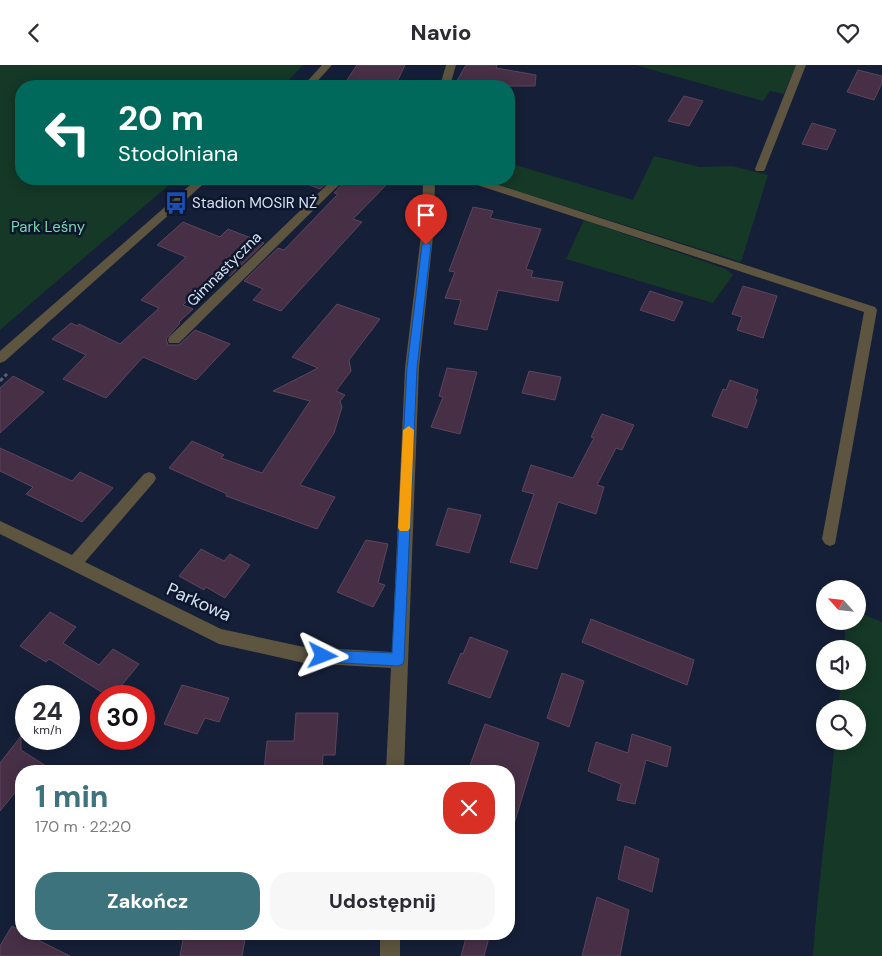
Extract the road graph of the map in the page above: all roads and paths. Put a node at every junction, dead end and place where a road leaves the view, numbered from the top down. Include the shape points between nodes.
1 (327, 65) edge
2 (451, 65) edge
3 (801, 65) edge
4 (313, 80) edge
5 (447, 80) edge
6 (760, 169) dead end
7 (196, 185) edge
8 (332, 185) edge
9 (429, 185) edge
10 (487, 185) edge
11 (174, 340) dead end
12 (0, 357) edge
13 (148, 478) dead end
14 (0, 527) edge
15 (830, 539) dead end
16 (74, 565) junction
17 (398, 660) junction
18 (395, 765) edge
19 (390, 940) edge
20 (390, 956) edge

1 - 4 street
2 - 5 street
3 - 6 street
7 - 12 street
8 - 11 street, Gimnastyczna
9 - 17 street via 428,227 412,368
10 - 15 street via 871,310
13 - 16 street
14 - 16 street, Parkowa
16 - 17 street, Parkowa via 219,636 304,655
17 - 18 street
19 - 20 street

